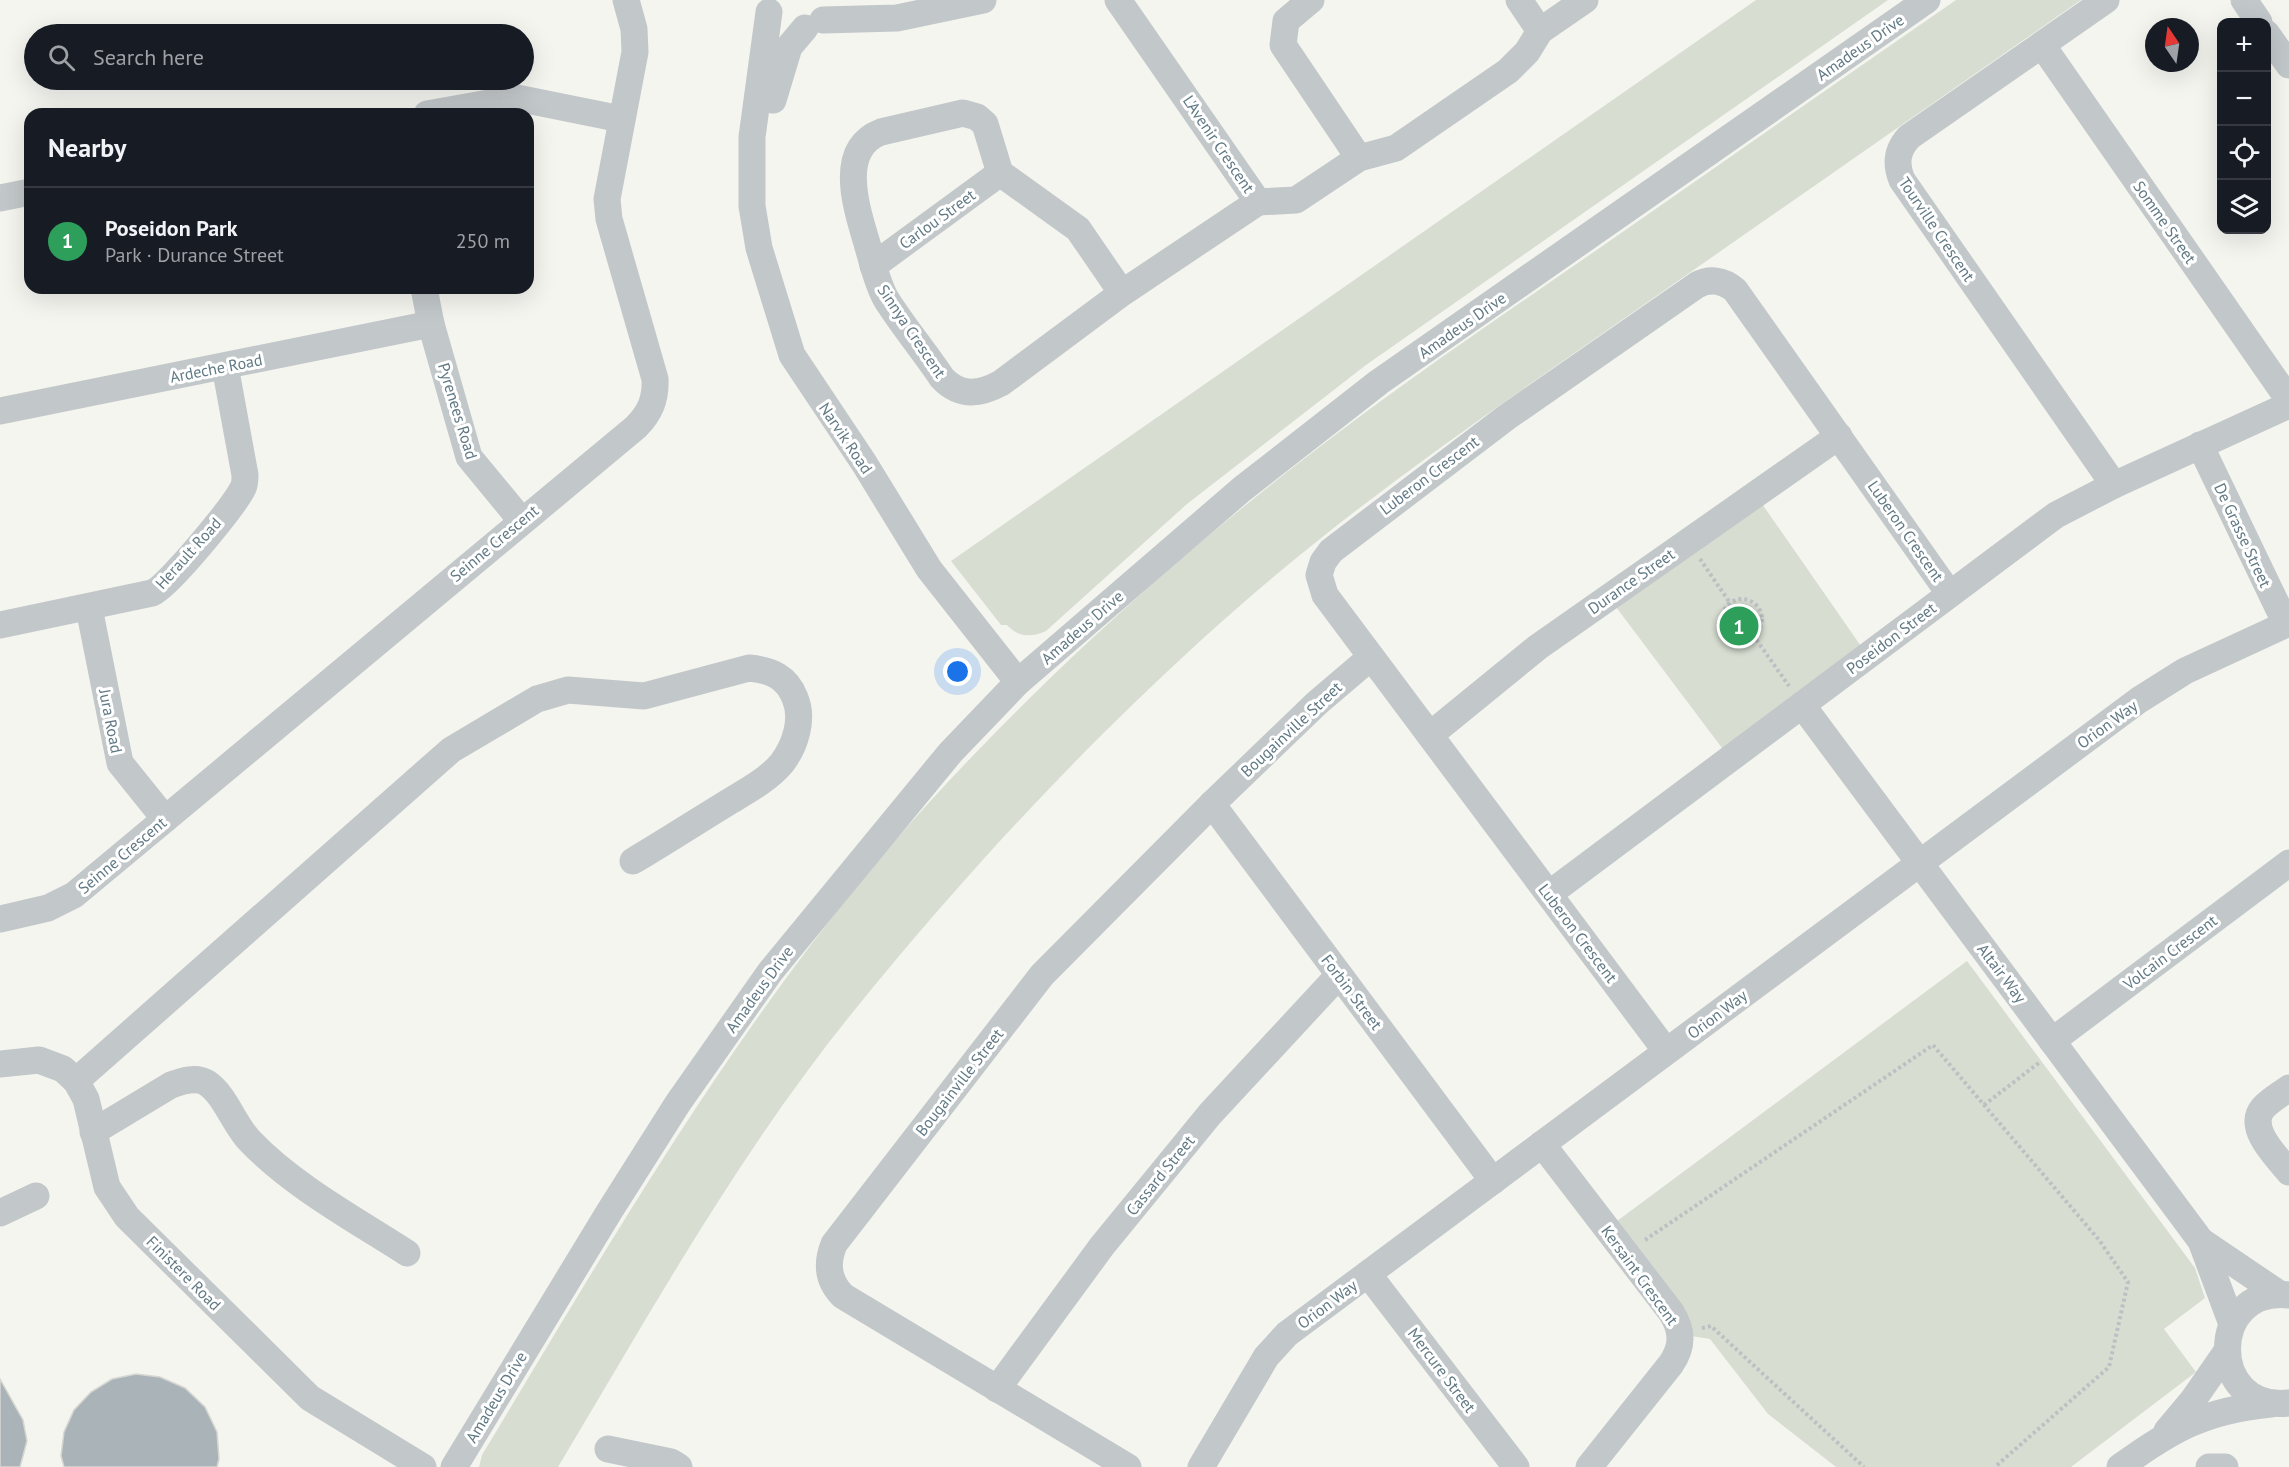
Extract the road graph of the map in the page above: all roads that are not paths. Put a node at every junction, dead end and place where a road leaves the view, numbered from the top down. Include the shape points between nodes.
1 (626, 0) edge
2 (983, 0) edge
3 (1118, 0) edge
4 (1311, 0) edge
5 (1519, 0) edge
6 (1585, 0) edge
7 (1927, 0) edge
8 (2106, 0) edge
9 (2244, 0) edge
10 (767, 6) edge
11 (911, 7) edge
12 (821, 16) edge
13 (2256, 18) edge
14 (1540, 31) junction
15 (2271, 40) edge
16 (2042, 45) junction
17 (2289, 65) edge
18 (461, 108) edge
19 (621, 119) junction
20 (1359, 158) junction
21 (754, 160) junction
22 (1000, 173) junction
23 (24, 193) edge
24 (0, 198) edge
25 (1258, 201) junction
26 (873, 266) junction
27 (1122, 293) junction
28 (425, 294) edge
29 (431, 324) junction
30 (225, 366) junction
31 (2289, 403) edge
32 (0, 411) edge
33 (1839, 436) junction
34 (2200, 445) junction
35 (2114, 484) junction
36 (521, 519) junction
37 (1949, 593) junction
38 (89, 608) junction
39 (2287, 624) edge
40 (0, 625) edge
41 (1371, 657) junction
42 (1018, 682) junction
43 (1802, 705) junction
44 (1430, 735) junction
45 (1212, 804) junction
46 (165, 819) junction
47 (633, 861) dead end
48 (1919, 863) junction
49 (2289, 863) edge
50 (1549, 894) junction
51 (0, 919) edge
52 (1339, 975) junction
53 (2055, 1045) junction
54 (1666, 1052) junction
55 (0, 1064) edge
56 (76, 1081) junction
57 (2289, 1088) edge
58 (93, 1132) junction
59 (1542, 1144) junction
60 (2289, 1173) edge
61 (1493, 1181) junction
62 (36, 1196) dead end
63 (0, 1213) edge
64 (2201, 1241) junction
65 (407, 1254) dead end
66 (1368, 1274) junction
67 (2283, 1294) edge
68 (2232, 1324) junction
69 (2227, 1351) junction
70 (997, 1389) junction
71 (2284, 1403) edge
72 (2162, 1436) junction
73 (608, 1449) dead end
74 (2129, 1463) edge
75 (423, 1467) edge
76 (454, 1467) edge
77 (679, 1467) edge
78 (1128, 1467) edge
79 (1201, 1467) edge
80 (1516, 1467) edge
81 (1589, 1467) edge
82 (2209, 1467) edge
83 (2225, 1467) edge

1 - 19 street, Seinne Crescent via 635,41
2 - 11 street via 939,11
3 - 25 street, L'Avenir Crescent
4 - 20 street via 1286,21 1283,45
5 - 14 street
6 - 14 street, L'Avenir Crescent
7 - 42 street, Amadeus Drive via 1379,382 1242,489
8 - 16 street, Tourville Crescent
9 - 13 street
10 - 12 street via 787,26
10 - 21 street, Narvik Road via 752,137
11 - 12 street via 897,18
12 - 21 street, Narvik Road via 789,46 764,140
14 - 20 street, L'Avenir Crescent via 1508,71 1396,148
15 - 17 street
16 - 31 street, Somme Street
16 - 35 street, Tourville Crescent via 1910,137 1899,152 1898,167 1902,180
18 - 19 street via 517,98
19 - 36 street, Seinne Crescent via 608,182 608,210 653,370 655,396 642,420
20 - 25 street, L'Avenir Crescent via 1296,200
21 - 42 street, Narvik Road via 752,206 759,248 792,355 929,569
22 - 26 street, Carlou Street
22 - 26 street, Sinnya Crescent via 985,124 968,113 868,138 859,150 853,182
22 - 27 street via 1078,229
23 - 24 street
25 - 27 street, Sinnya Crescent
26 - 27 street, Sinnya Crescent via 886,298 942,378 965,392 980,392 1001,383
28 - 29 street, Pyrenees Road
29 - 30 street, Ardeche Road
29 - 36 street, Pyrenees Road via 469,457
30 - 32 street, Ardeche Road
30 - 38 street, Herault Road via 245,475 242,490 160,589
31 - 34 street, Poseidon Street
33 - 37 street, Luberon Crescent
33 - 41 street, Luberon Crescent via 1735,290 1717,281 1696,285 1507,417 1326,556 1319,575 1322,589
33 - 44 street, Durance Street via 1538,647
34 - 35 street, Poseidon Street
34 - 39 street, De Grasse Street
35 - 37 street, Poseidon Street via 2056,515
36 - 46 street, Seinne Crescent
37 - 43 street, Poseidon Street
38 - 40 street, Herault Road
38 - 46 street, Jura Road via 120,764
39 - 48 street, Orion Way via 2184,671 2139,700
41 - 44 street, Luberon Crescent
41 - 45 street, Bougainville Street
42 - 76 street, Amadeus Drive via 950,753 770,972 665,1123
43 - 48 street, Altair Way
43 - 50 street, Poseidon Street
44 - 50 street, Luberon Crescent
45 - 52 street, Forbin Street
45 - 70 street, Bougainville Street via 1042,975 834,1244 830,1277 843,1296
46 - 51 street, Seinne Crescent via 74,895 36,912
47 - 56 street via 747,790 782,763 795,739 798,722 794,695 780,677 749,668 644,696 568,690 537,699 488,726 451,750
48 - 53 street, Altair Way
48 - 54 street, Orion Way
49 - 53 street, Volcain Crescent
50 - 54 street, Luberon Crescent
52 - 61 street, Forbin Street
52 - 70 street, Cassard Street via 1203,1123 1102,1246
53 - 64 street, Altair Way
54 - 59 street, Orion Way
55 - 56 street via 39,1060 63,1069
56 - 58 street, Finistere Road via 86,1100
57 - 60 street via 2262,1109 2258,1119 2262,1136
58 - 65 street via 171,1085 204,1081 214,1089 249,1141 317,1194
58 - 75 street, Finistere Road via 107,1187 127,1217 310,1398
59 - 61 street, Orion Way
59 - 81 street, Kersaint Crescent via 1671,1312 1681,1333 1681,1346 1671,1364
61 - 66 street, Orion Way
62 - 63 street
64 - 67 street, Altair Way
64 - 68 street, Altair Way
66 - 79 street, Orion Way via 1275,1345
66 - 80 street, Mercure Street
67 - 68 street via 2259,1298
68 - 69 street
69 - 71 street via 2235,1378 2246,1391 2262,1400
69 - 72 street
70 - 78 street, Bougainville Street
71 - 72 street via 2235,1407
72 - 74 street
73 - 77 street
82 - 83 street

